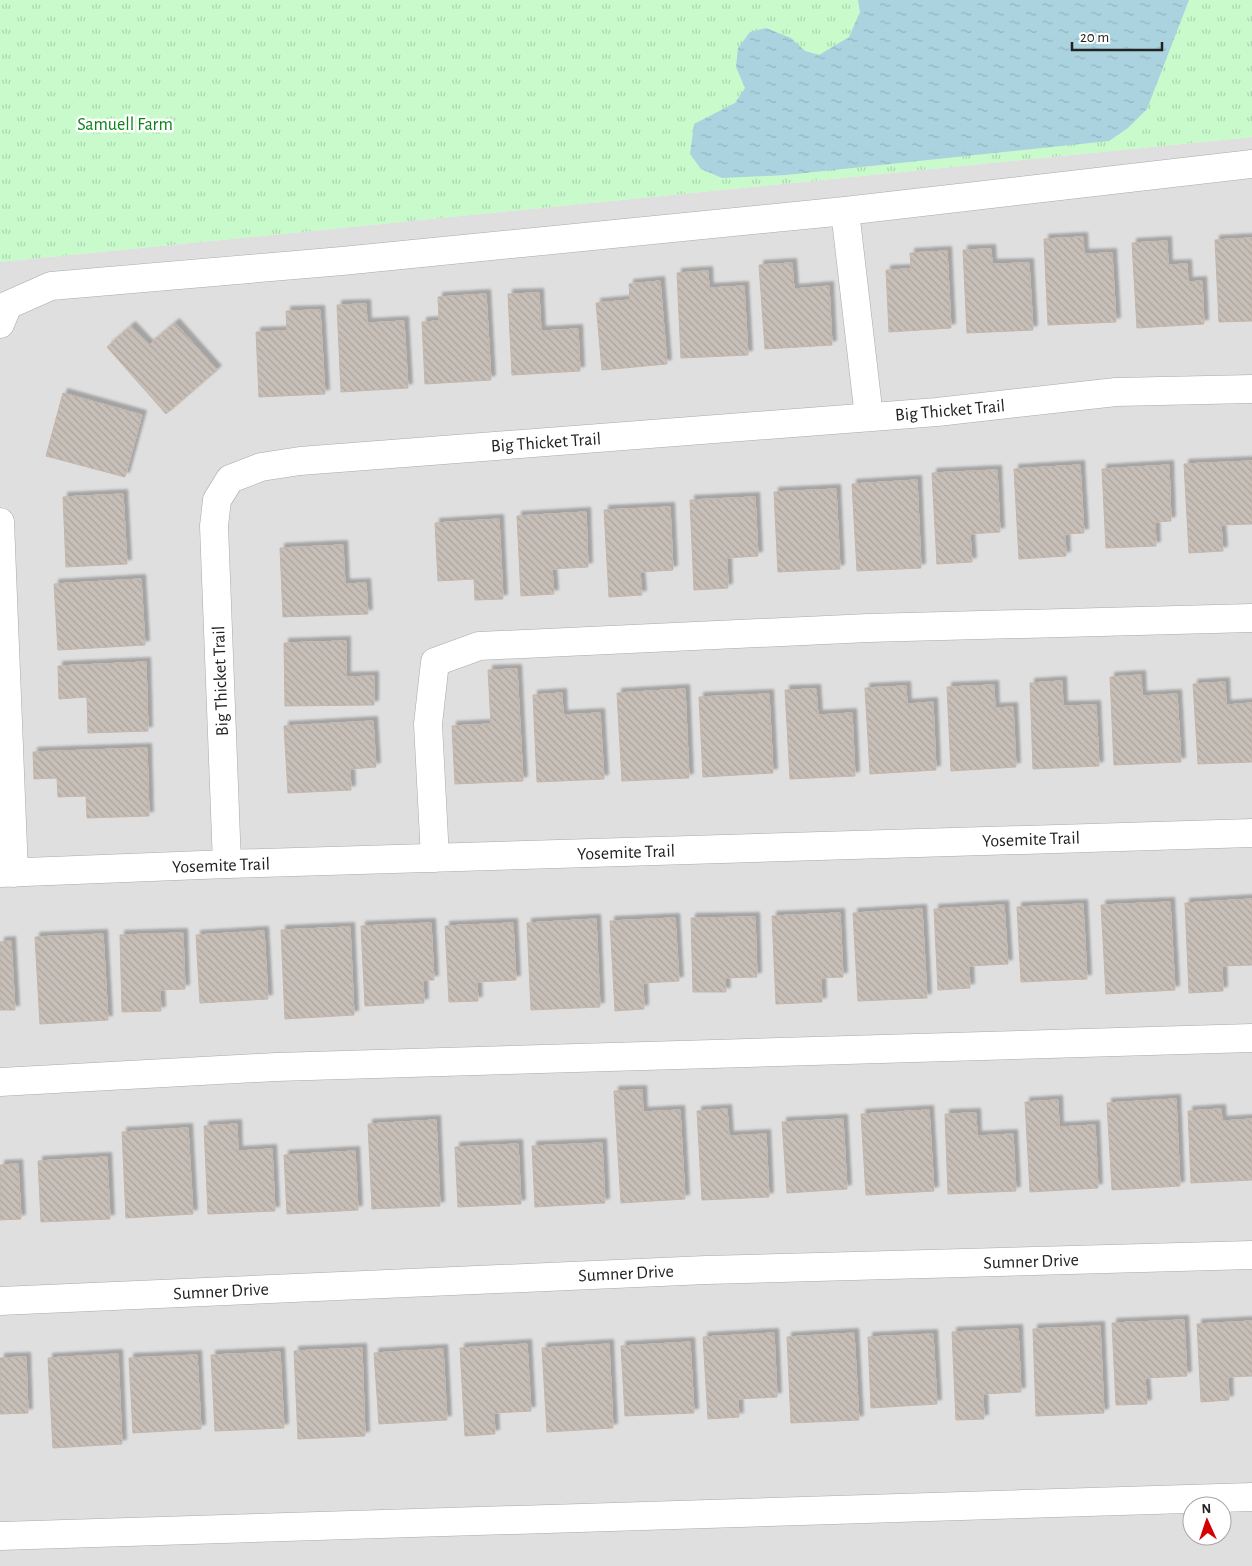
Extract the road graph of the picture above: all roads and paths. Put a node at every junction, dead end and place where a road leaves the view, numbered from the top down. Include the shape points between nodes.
1 (1252, 164) edge
2 (845, 212) junction
3 (0, 324) edge
4 (1252, 389) edge
5 (869, 417) junction
6 (0, 522) edge
7 (1252, 618) edge
8 (1252, 833) edge
9 (436, 858) junction
10 (227, 864) junction
11 (7, 873) edge
12 (1252, 1038) edge
13 (0, 1082) edge
14 (1252, 1255) edge
15 (0, 1301) edge
16 (1252, 1497) edge
17 (0, 1536) edge

1 - 2 street
2 - 3 street via 51,286 8,305
2 - 5 street
4 - 5 street, Big Thicket Trail via 1116,392
5 - 10 street, Big Thicket Trail via 300,460 261,467 230,479 217,500 214,526
6 - 11 street
7 - 9 street via 868,628 479,646 435,662 428,724
8 - 9 street, Yosemite Trail
9 - 10 street, Yosemite Trail
10 - 11 street, Yosemite Trail
12 - 13 street via 286,1067
14 - 15 street, Sumner Drive via 706,1270
16 - 17 street

